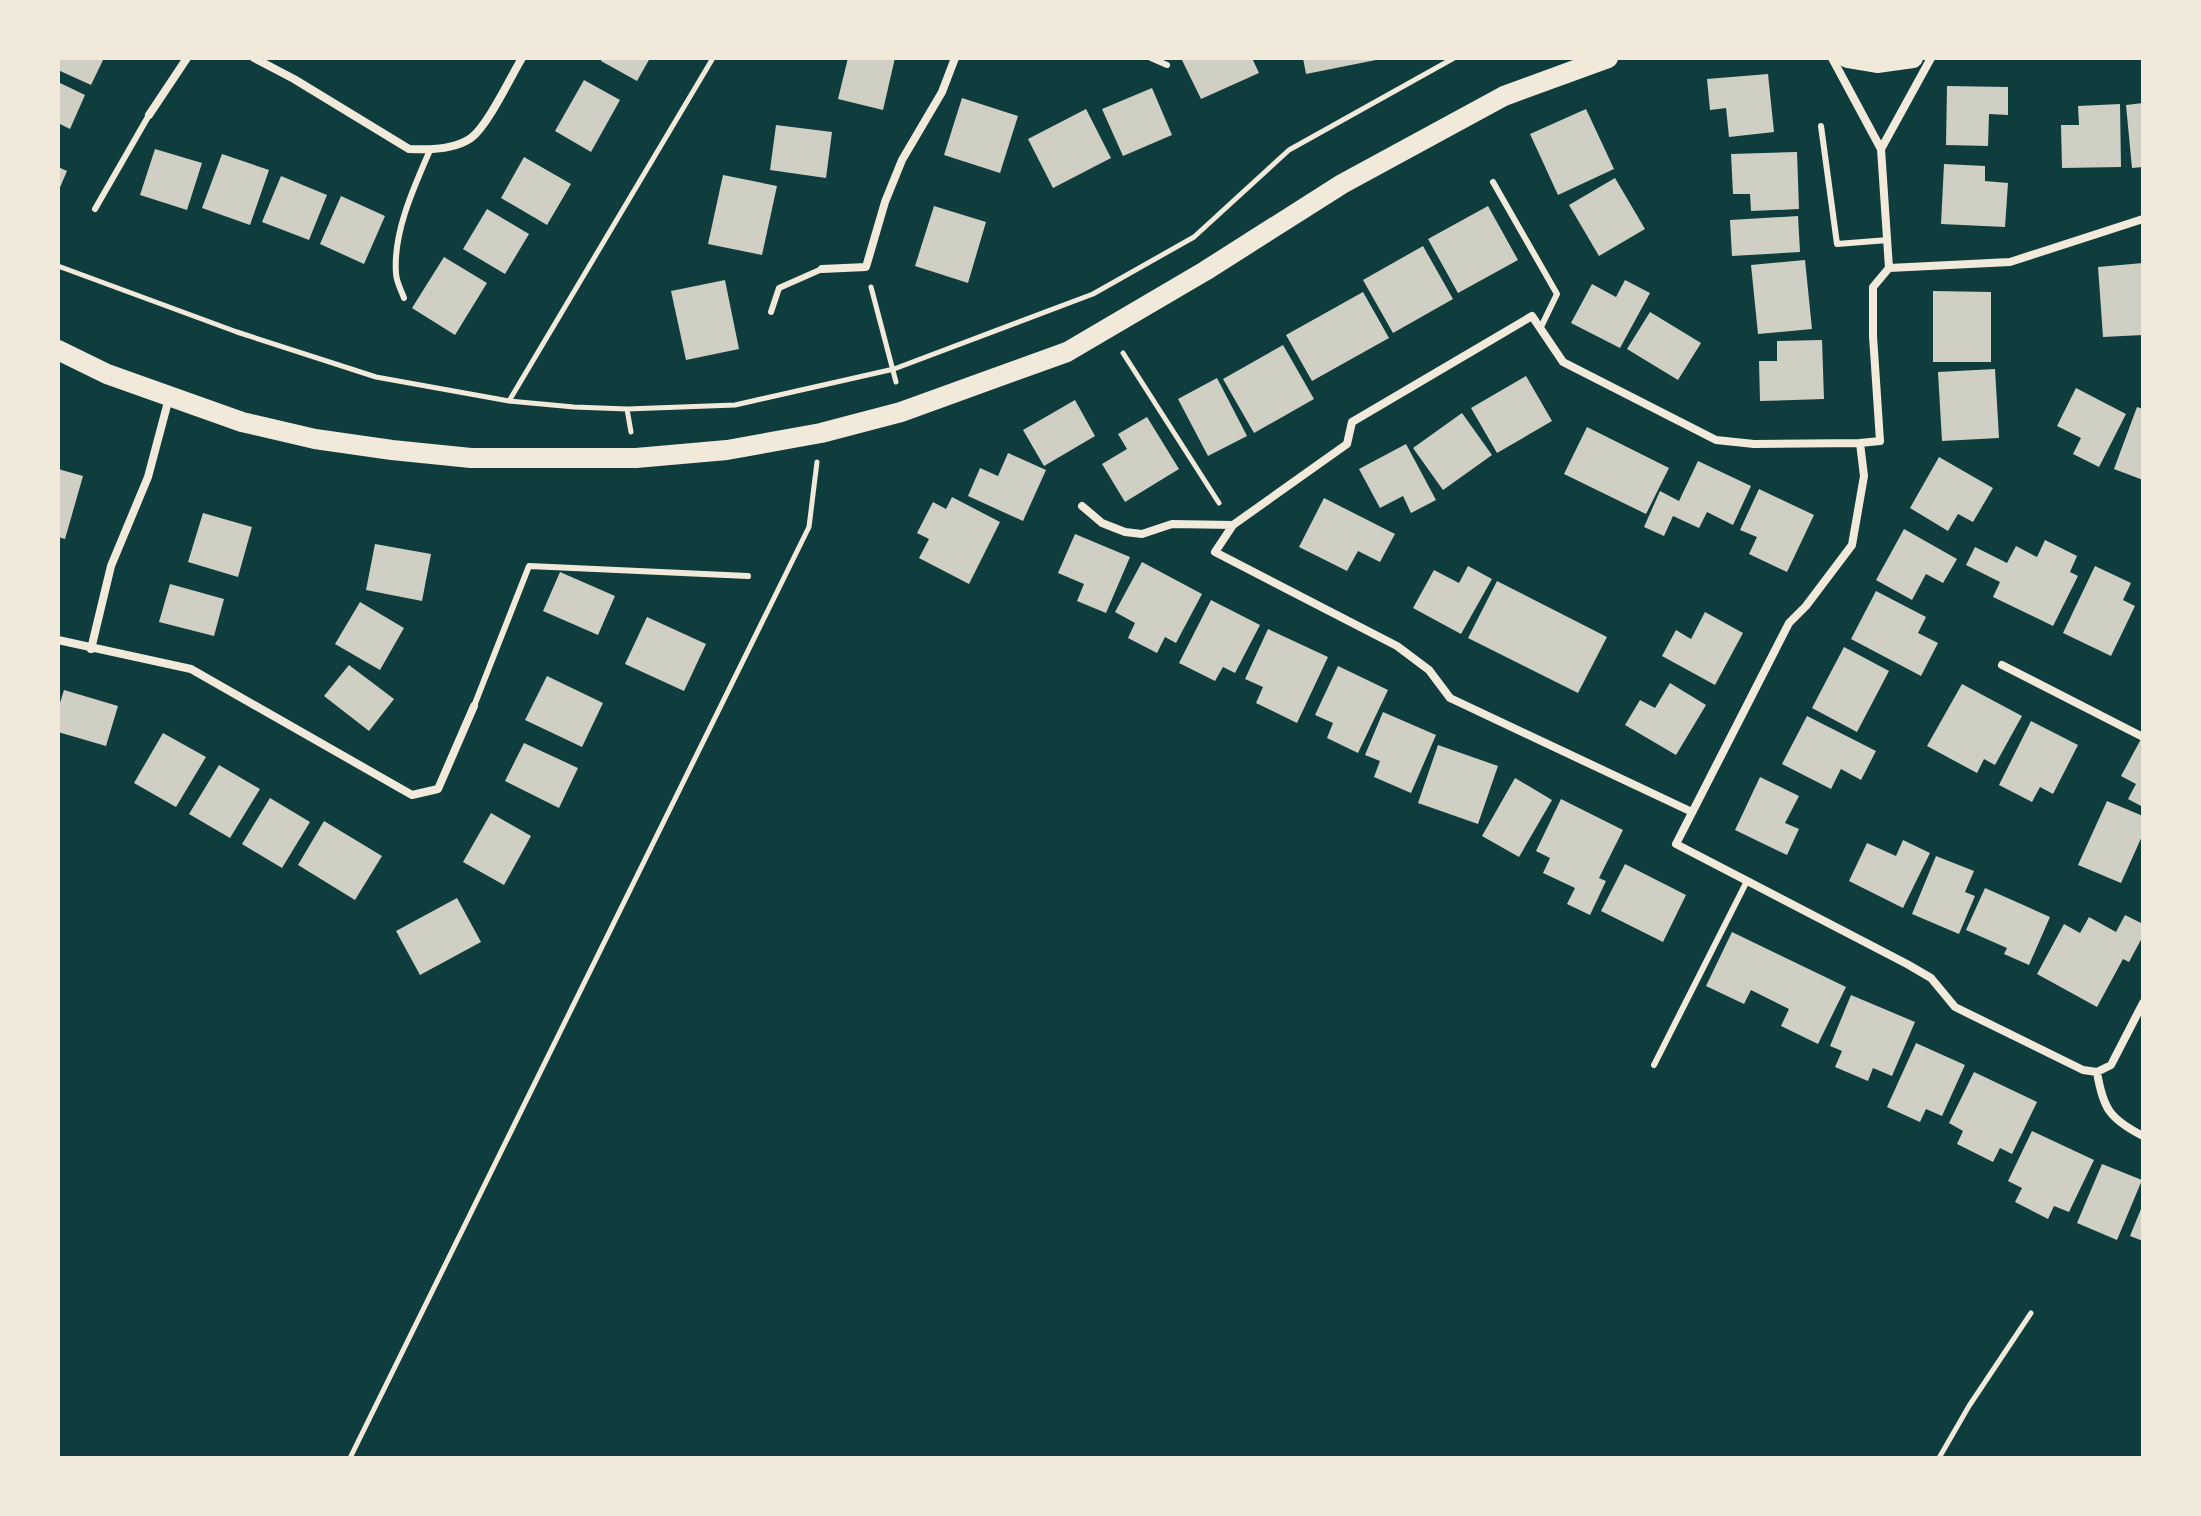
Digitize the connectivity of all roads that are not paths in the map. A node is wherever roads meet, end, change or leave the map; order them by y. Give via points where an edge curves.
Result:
1 (187, 58) edge
2 (254, 58) edge
3 (522, 58) edge
4 (955, 58) edge
5 (1151, 58) edge
6 (1608, 58) edge
7 (1832, 58) edge
8 (1847, 58) edge
9 (1913, 58) edge
10 (1931, 58) edge
11 (1167, 65) dead end
12 (149, 115) joint
13 (1821, 126) dead end
14 (1881, 149) junction
15 (430, 150) junction
16 (1493, 182) dead end
17 (95, 209) dead end
18 (2143, 219) edge
19 (1888, 240) junction
20 (1889, 268) junction
21 (822, 269) joint
22 (404, 298) dead end
23 (771, 312) dead end
24 (1540, 329) junction
25 (58, 350) edge
26 (170, 397) junction
27 (1860, 443) junction
28 (1082, 506) dead end
29 (1233, 525) junction
30 (748, 576) dead end
31 (58, 640) edge
32 (91, 649) junction
33 (2002, 665) dead end
34 (474, 706) joint
35 (2143, 737) edge
36 (1692, 812) junction
37 (1747, 881) junction
38 (2143, 1003) edge
39 (1654, 1065) dead end
40 (2097, 1072) junction
41 (2143, 1136) edge

1 - 12 street
2 - 15 street via 409,149
3 - 15 street via 471,138
4 - 21 street via 942,92 902,160 866,267
5 - 11 lane
6 - 26 main road via 1504,96 1342,184 1067,352 901,412 821,433 727,450 636,458 471,458 315,439
7 - 14 street
8 - 9 main road via 1877,63
10 - 14 street
12 - 17 lane
13 - 19 lane via 1837,244
14 - 19 street
15 - 22 lane via 399,242 396,275
16 - 24 lane via 1557,294
18 - 20 street via 2010,262
19 - 20 street
20 - 27 street via 1873,287 1880,441
21 - 23 lane via 779,288
24 - 27 street via 1563,362 1716,440
24 - 29 street via 1532,316 1352,422 1347,444
25 - 26 main road
26 - 32 street via 148,477 111,566
27 - 36 street via 1864,476 1852,545 1789,623
28 - 29 street via 1102,523 1125,532 1142,534 1172,524
29 - 36 street via 1215,552 1397,646 1429,670 1450,698
30 - 34 lane via 529,566
31 - 32 street
32 - 34 street via 191,669 412,795 438,789
33 - 35 street
36 - 37 street via 1676,844
37 - 39 lane
37 - 40 street via 1931,978 1955,1007 2083,1070
38 - 40 street via 2111,1065
40 - 41 street via 2107,1111

